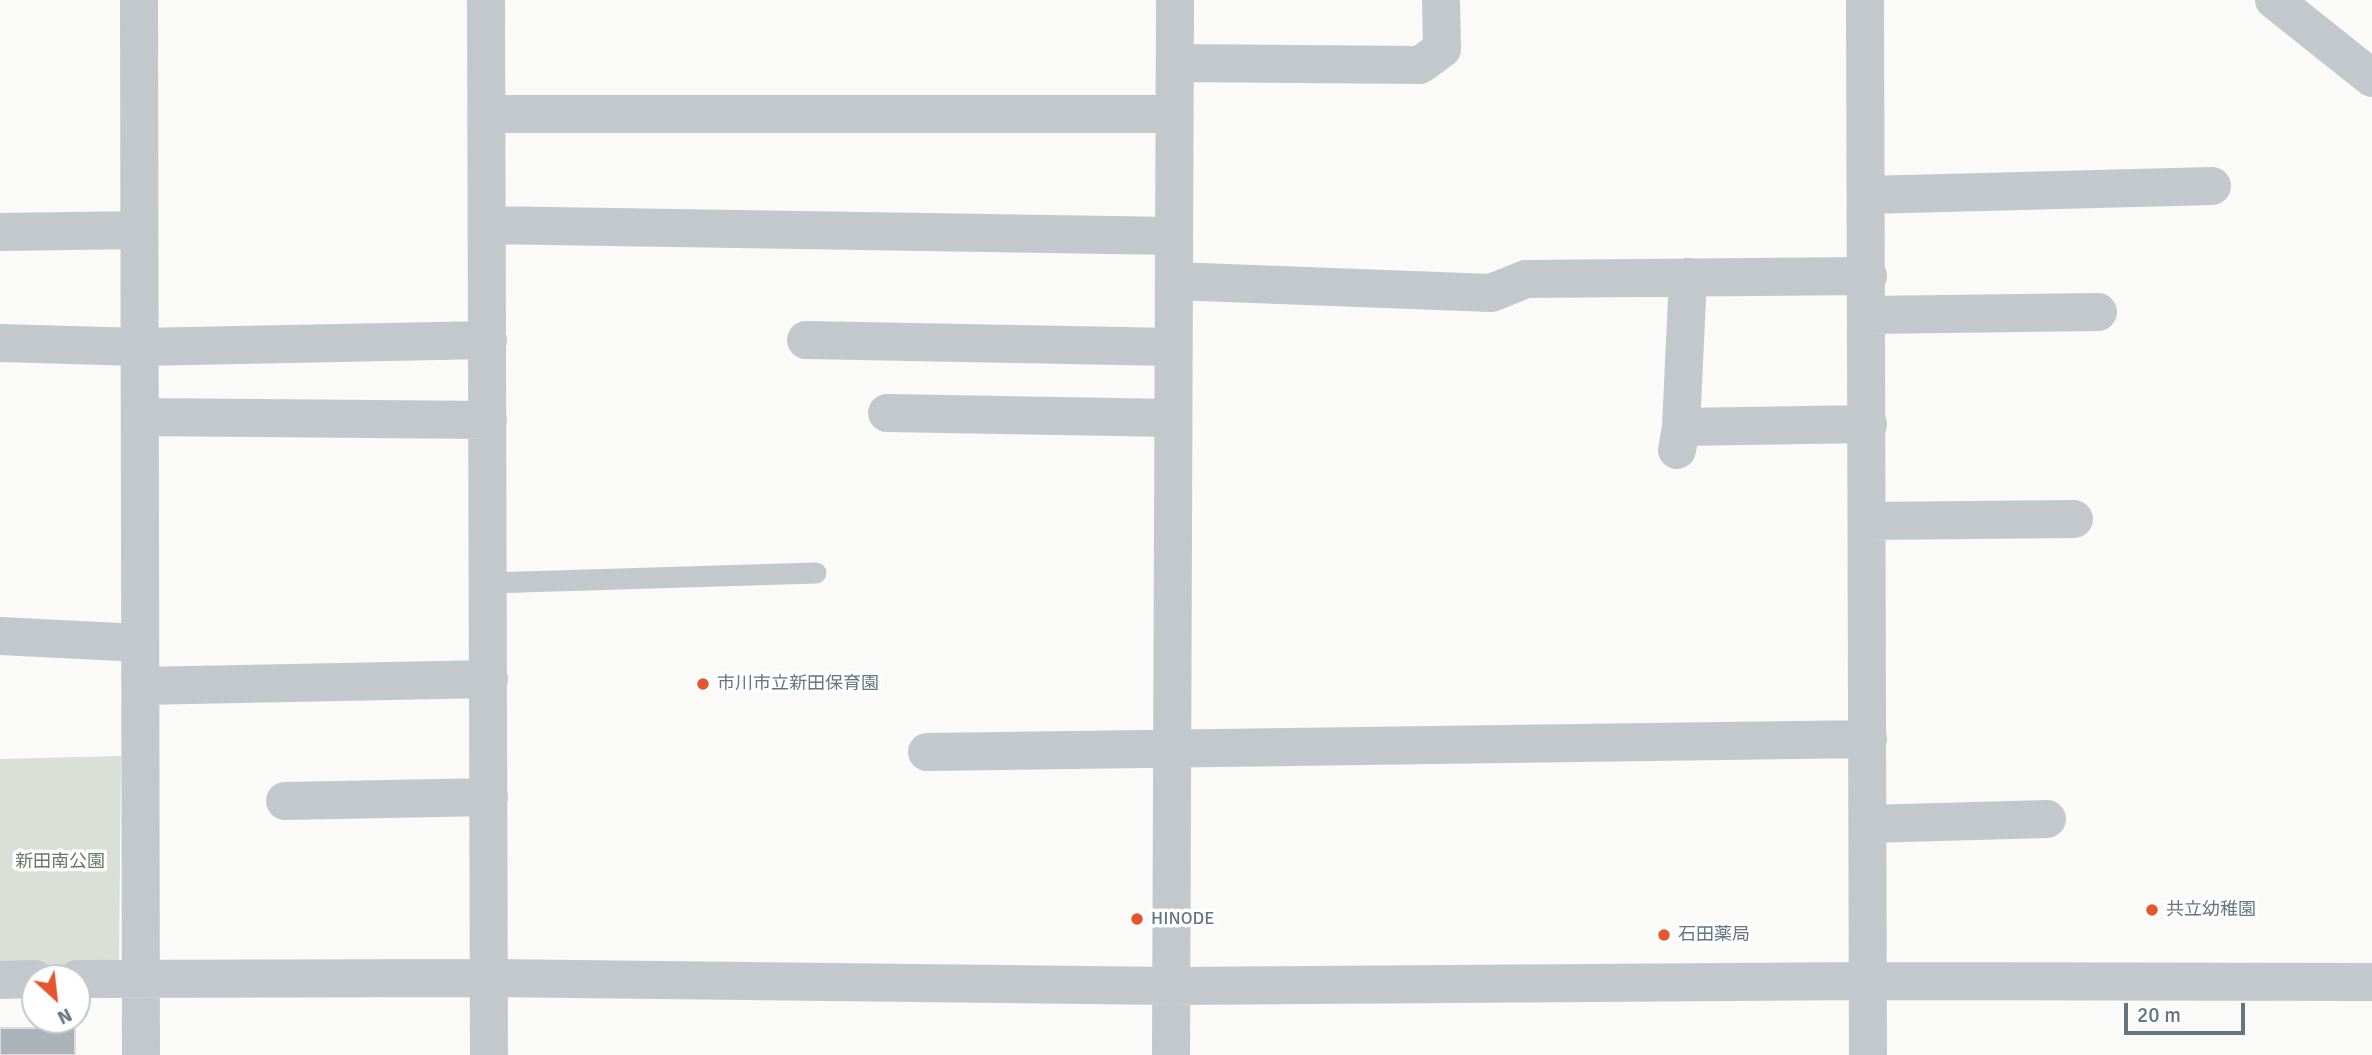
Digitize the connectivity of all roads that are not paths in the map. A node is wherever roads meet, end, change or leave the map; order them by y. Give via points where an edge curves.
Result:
1 (139, 0) edge
2 (486, 0) edge
3 (1175, 0) edge
4 (1441, 0) edge
5 (1866, 0) edge
6 (2274, 0) edge
7 (1175, 63) junction
8 (2372, 78) edge
9 (487, 114) junction
10 (1174, 114) junction
11 (2211, 186) dead end
12 (1867, 195) junction
13 (487, 225) junction
14 (139, 230) junction
15 (0, 232) edge
16 (1174, 236) junction
17 (1868, 276) junction
18 (1688, 277) junction
19 (1174, 281) junction
20 (2098, 312) dead end
21 (1868, 315) junction
22 (488, 340) junction
23 (806, 340) dead end
24 (0, 344) edge
25 (139, 346) junction
26 (1173, 347) junction
27 (887, 413) dead end
28 (140, 417) junction
29 (1173, 418) junction
30 (488, 420) junction
31 (1868, 424) junction
32 (2074, 520) dead end
33 (1868, 521) junction
34 (816, 573) dead end
35 (489, 583) junction
36 (0, 636) edge
37 (140, 643) junction
38 (489, 679) junction
39 (141, 686) junction
40 (1868, 739) junction
41 (1172, 749) junction
42 (927, 752) dead end
43 (489, 797) junction
44 (285, 801) dead end
45 (2048, 818) dead end
46 (1868, 824) junction
47 (489, 978) junction
48 (21, 979) edge
49 (91, 979) edge
50 (141, 979) junction
51 (0, 980) edge
52 (1867, 981) junction
53 (2372, 982) edge
54 (1171, 986) junction
55 (141, 1055) edge
56 (489, 1055) edge
57 (1171, 1055) edge
58 (1868, 1055) edge

1 - 14 street
2 - 9 street
3 - 7 street
4 - 7 street via 1442,49 1420,65
5 - 12 street
6 - 8 street
7 - 10 street
9 - 10 street
9 - 13 street
10 - 16 street
11 - 12 street
12 - 17 street
13 - 16 street
13 - 22 street
14 - 15 street
14 - 25 street
16 - 19 street
17 - 18 street
17 - 21 street
18 - 19 street via 1526,279 1491,293
18 - 31 street via 1679,438
19 - 26 street
20 - 21 street
21 - 31 street
22 - 25 street
22 - 30 street
23 - 26 street
24 - 25 street
25 - 28 street
26 - 29 street
27 - 29 street
28 - 30 street
28 - 37 street
29 - 41 street
30 - 35 street
31 - 33 street
32 - 33 street
33 - 40 street
34 - 35 lane
35 - 38 street
36 - 37 street
37 - 39 street
38 - 39 street
38 - 43 street
39 - 50 street
40 - 41 street
40 - 46 street
41 - 42 street
41 - 54 street
43 - 44 street
43 - 47 street
45 - 46 street
46 - 52 street
47 - 50 street
47 - 54 street
47 - 56 street
48 - 51 street
49 - 50 street
50 - 55 street
52 - 53 street
52 - 54 street
52 - 58 street
54 - 57 street

